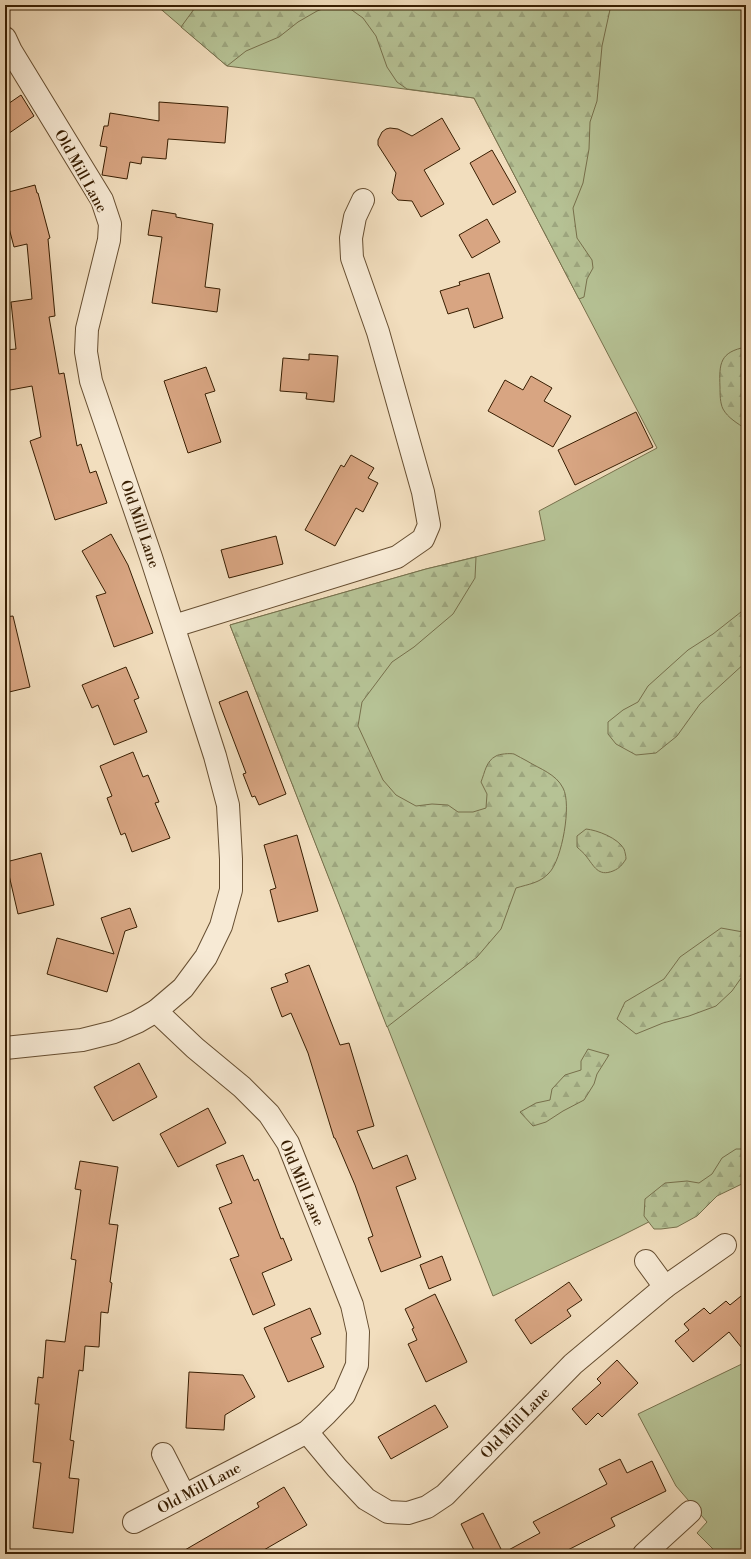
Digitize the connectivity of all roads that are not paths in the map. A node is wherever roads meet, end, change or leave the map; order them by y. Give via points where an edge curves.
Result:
1 (5, 38) edge
2 (363, 200) dead end
3 (174, 626) junction
4 (156, 1011) junction
5 (5, 1048) edge
6 (725, 1245) dead end
7 (646, 1261) dead end
8 (665, 1286) junction
9 (307, 1432) junction
10 (163, 1454) dead end
11 (184, 1495) junction
12 (690, 1512) dead end
13 (134, 1522) dead end
14 (651, 1552) edge

1 - 3 street, Old Mill Lane via 102,200 110,224 109,240 87,329 86,352 91,381
2 - 3 street via 355,217 351,238 352,258 378,332 423,492 429,525 423,539 397,557
3 - 4 street, Old Mill Lane via 228,805 231,890 221,926 206,957 183,988
4 - 5 street, Old Mill Lane via 114,1032 82,1040
4 - 9 street, Old Mill Lane via 269,1114 288,1143 352,1305 358,1332 357,1365 344,1396
6 - 8 street, Old Mill Lane
7 - 8 street
8 - 9 street, Old Mill Lane via 572,1364 445,1495 427,1507 408,1513 388,1512 366,1499
9 - 11 street, Old Mill Lane
10 - 11 street
11 - 13 street, Old Mill Lane
12 - 14 street

